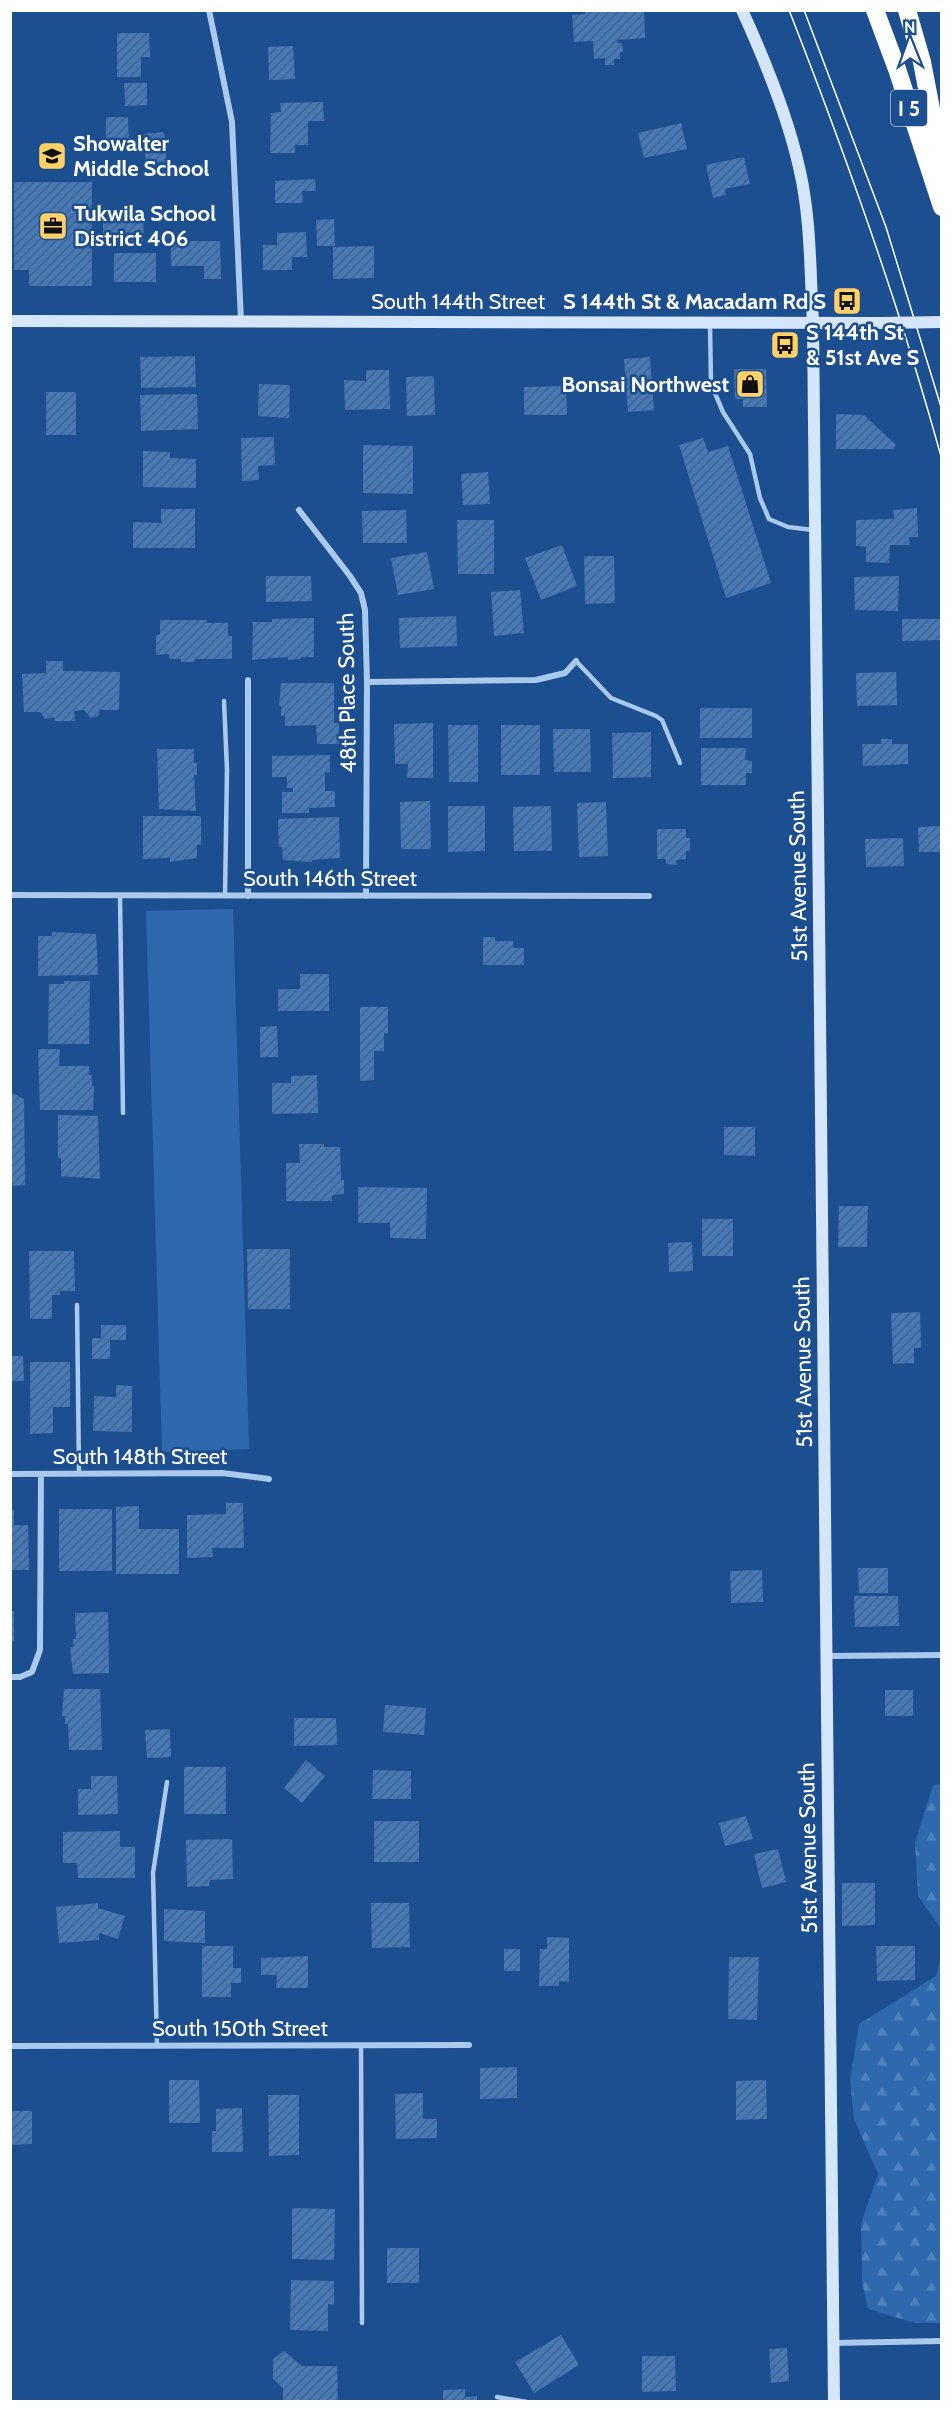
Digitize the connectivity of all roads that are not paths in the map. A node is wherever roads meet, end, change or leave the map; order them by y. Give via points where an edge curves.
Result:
1 (209, 10) edge
2 (742, 10) edge
3 (875, 10) edge
4 (907, 10) edge
5 (942, 166) edge
6 (942, 207) edge
7 (10, 321) edge
8 (241, 321) junction
9 (710, 322) junction
10 (942, 322) edge
11 (813, 323) junction
12 (299, 510) dead end
13 (815, 530) junction
14 (576, 661) joint
15 (248, 680) dead end
16 (367, 682) junction
17 (224, 701) dead end
18 (680, 763) dead end
19 (10, 895) edge
20 (120, 896) junction
21 (225, 896) junction
22 (248, 896) junction
23 (366, 896) junction
24 (649, 896) dead end
25 (123, 1113) dead end
26 (77, 1305) dead end
27 (79, 1473) junction
28 (10, 1474) edge
29 (41, 1474) junction
30 (269, 1479) dead end
31 (942, 1655) edge
32 (827, 1656) junction
33 (10, 1677) edge
34 (167, 1782) dead end
35 (469, 2045) dead end
36 (10, 2046) edge
37 (157, 2046) junction
38 (361, 2046) junction
39 (362, 2323) dead end
40 (942, 2341) edge
41 (834, 2343) junction
42 (497, 2397) dead end
43 (526, 2402) edge
44 (834, 2402) edge

1 - 8 street via 232,122
2 - 11 street, 51st Avenue South via 782,110 799,167 808,230
3 - 6 highway, I 5
4 - 5 highway, I 5 via 922,62
7 - 8 street, South 144th Street
8 - 9 street, South 144th Street
9 - 11 street, South 144th Street
9 - 13 lane via 711,384 723,412 750,454 769,519 789,527
10 - 11 street, South 144th Street, bridge
11 - 13 street, 51st Avenue South
12 - 16 street, 48th Place South via 361,593
13 - 32 street, 51st Avenue South
14 - 16 street via 565,673 536,680
14 - 18 lane via 611,698 662,720
15 - 22 street
16 - 23 street, 48th Place South
17 - 21 lane
19 - 20 street, South 146th Street
20 - 21 street, South 146th Street
20 - 25 lane
21 - 22 street, South 146th Street
22 - 23 street, South 146th Street
23 - 24 street, South 146th Street
26 - 27 lane
27 - 29 street, South 148th Street
27 - 30 street, South 148th Street via 222,1473
28 - 29 street, South 148th Street
29 - 33 street via 40,1650 32,1672
31 - 32 street
32 - 41 street, 51st Avenue South
34 - 37 lane via 153,1873
35 - 38 street, South 150th Street
36 - 37 street, South 150th Street
37 - 38 street, South 150th Street
38 - 39 lane
40 - 41 street
41 - 44 street, 51st Avenue South
42 - 43 lane

